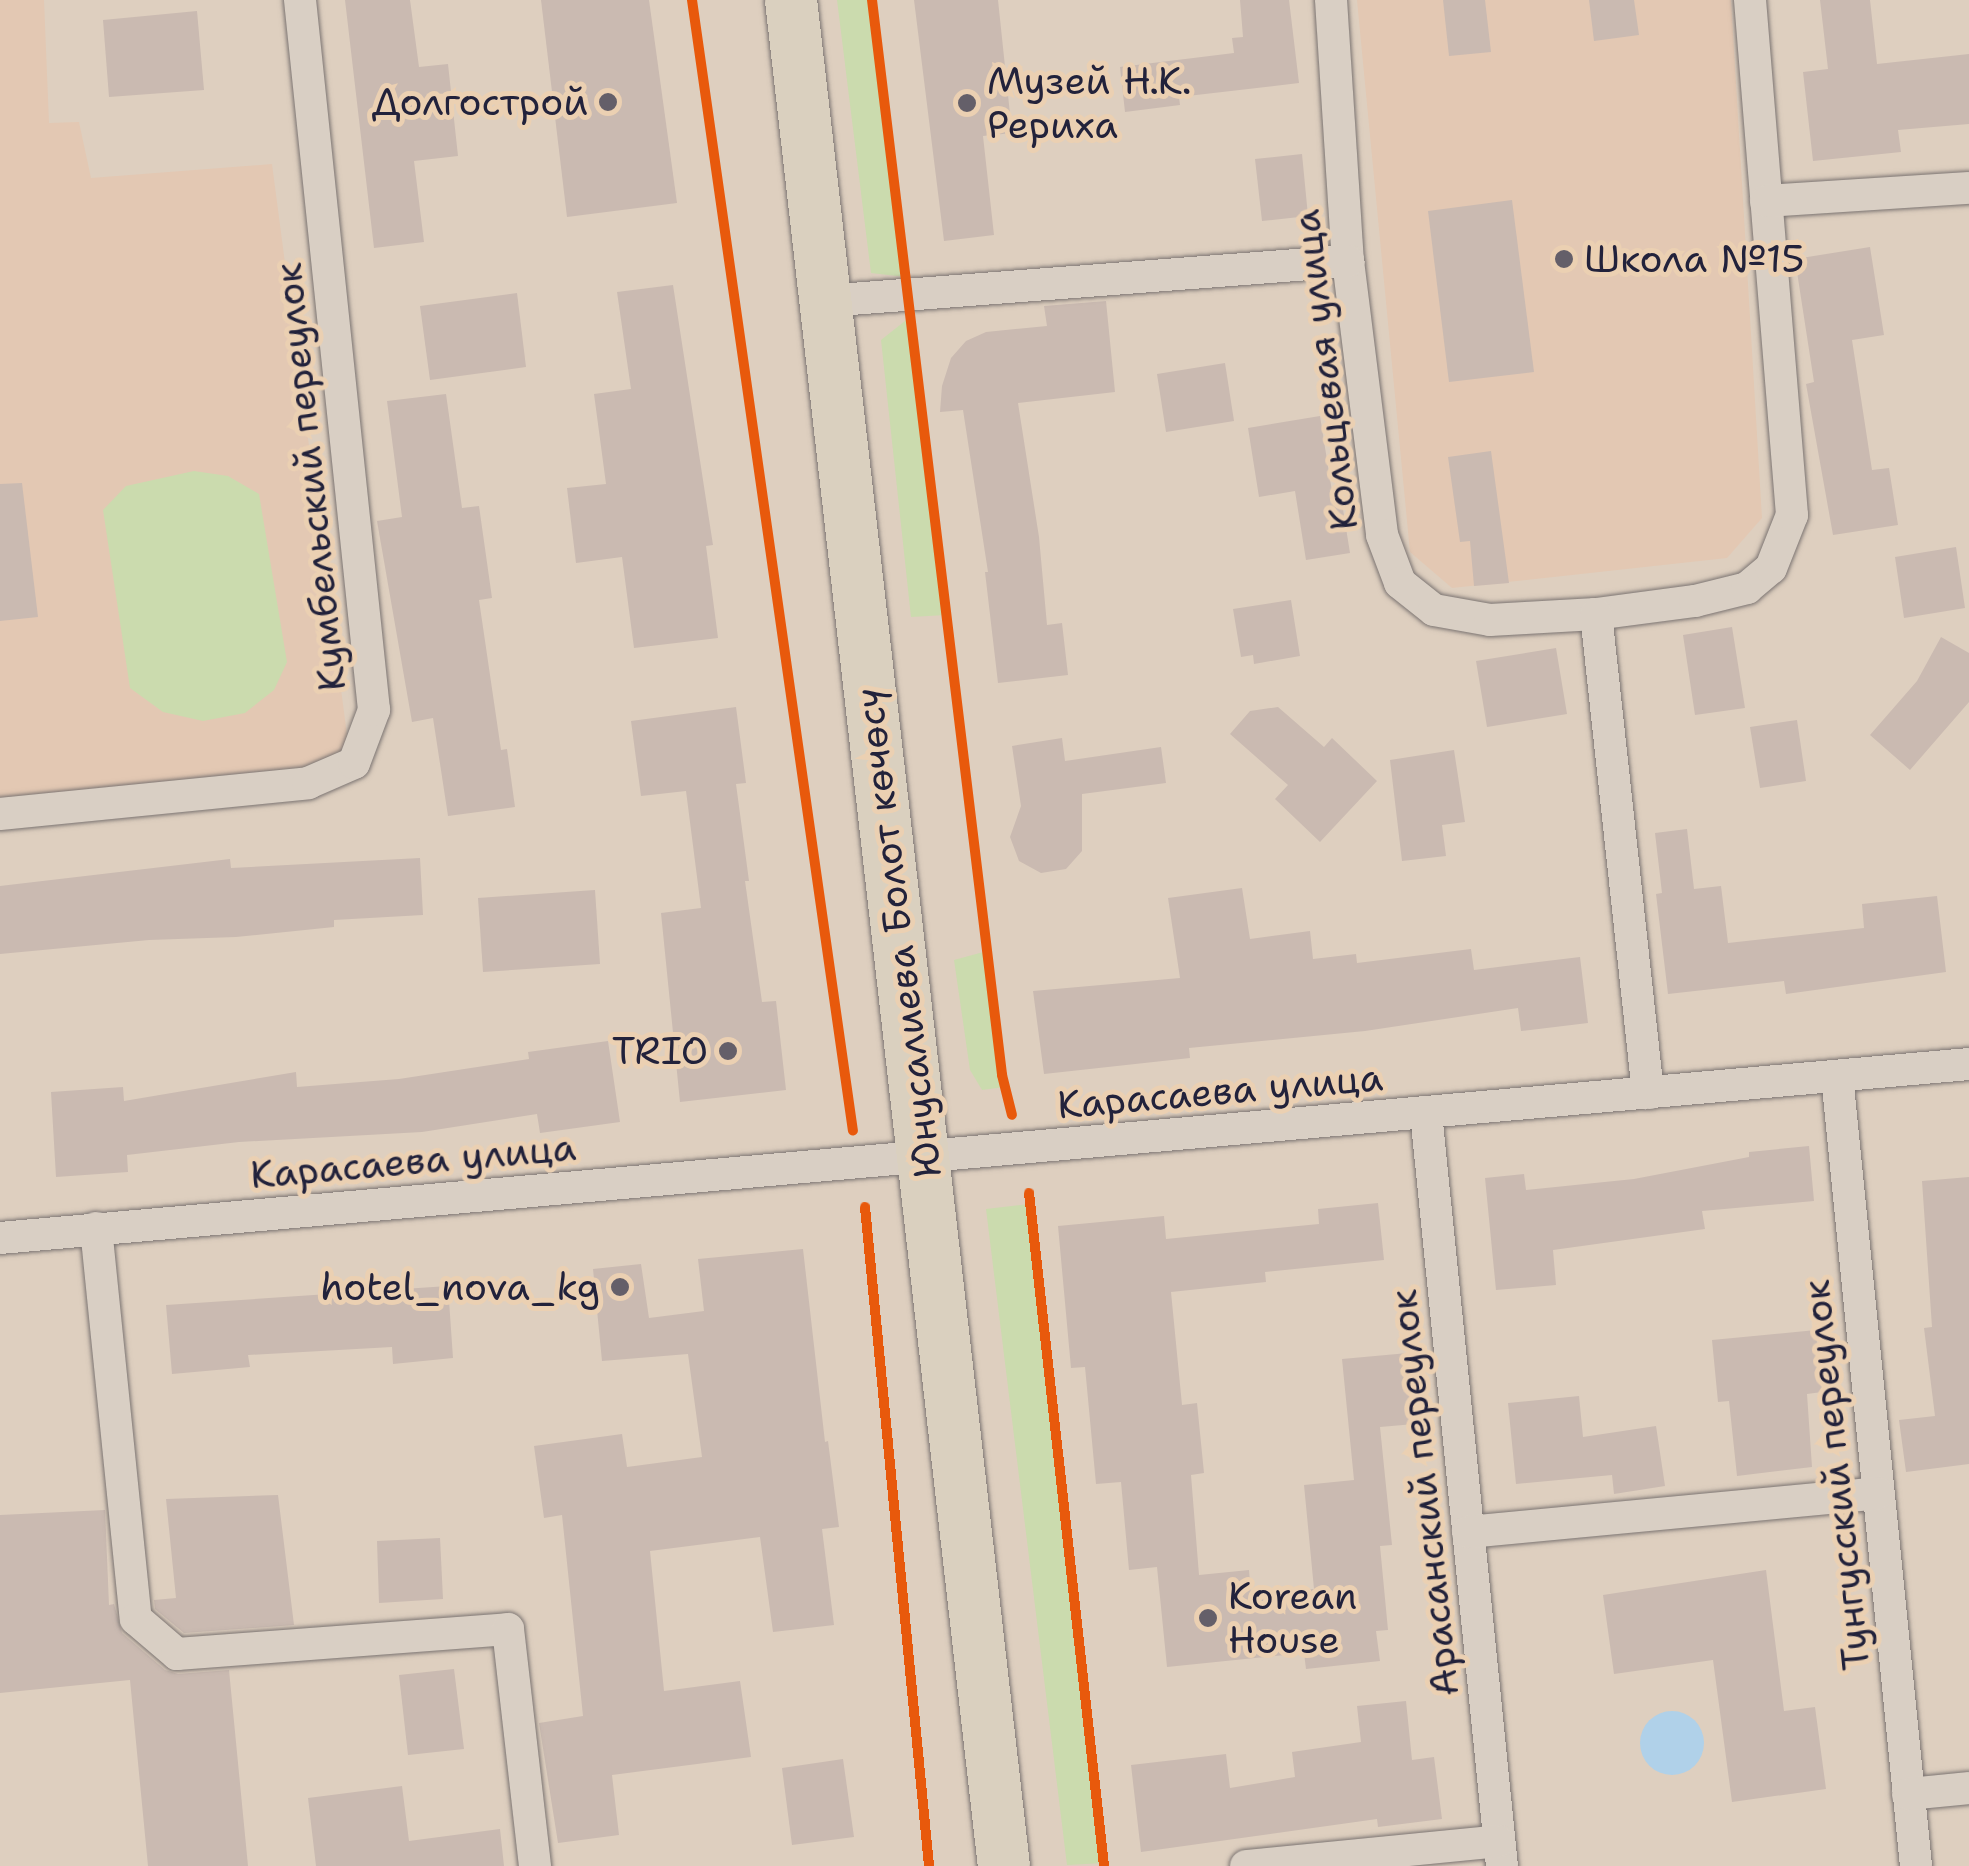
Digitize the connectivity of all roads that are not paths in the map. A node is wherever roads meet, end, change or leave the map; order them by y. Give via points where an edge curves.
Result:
1 (300, 0) edge
2 (790, 0) edge
3 (1331, 0) edge
4 (1750, 0) edge
5 (1969, 188) edge
6 (1766, 201) junction
7 (1348, 261) junction
8 (825, 301) junction
9 (1596, 614) junction
10 (0, 814) edge
11 (1969, 1064) edge
12 (1837, 1076) junction
13 (1648, 1093) junction
14 (1426, 1113) junction
15 (926, 1158) junction
16 (96, 1228) junction
17 (0, 1238) edge
18 (1878, 1493) junction
19 (1468, 1532) junction
20 (1969, 1788) edge
21 (1908, 1794) junction
22 (1501, 1853) edge
23 (535, 1866) edge
24 (1004, 1866) edge
25 (1246, 1866) edge
26 (1916, 1866) edge

1 - 10 street, Кумбельский переулок via 374,710 354,763 308,783
2 - 8 main road, Юнусалиева Болот көчөсү
3 - 7 street, Кольцевая улица
4 - 6 street, Кольцевая улица
5 - 6 street
6 - 9 street, Кольцевая улица via 1792,515 1770,568 1747,588
7 - 8 street
7 - 9 street, Кольцевая улица via 1382,535 1400,583 1434,610 1490,620
8 - 15 main road, Юнусалиева Болот көчөсү
9 - 13 street
11 - 12 street, Карасаева улица
12 - 13 street, Карасаева улица
12 - 18 street, Тунгусский переулок
13 - 14 street, Карасаева улица
14 - 15 street, Карасаева улица
14 - 19 street, Арасанский переулок
15 - 16 street, Карасаева улица
15 - 24 main road, Юнусалиева Болот көчөсү
16 - 17 street, Карасаева улица
16 - 23 street via 136,1619 177,1654 508,1628
18 - 19 street
18 - 21 street, Тунгусский переулок
19 - 22 street, Арасанский переулок
20 - 21 street
21 - 26 street, Тунгусский переулок
22 - 25 street

